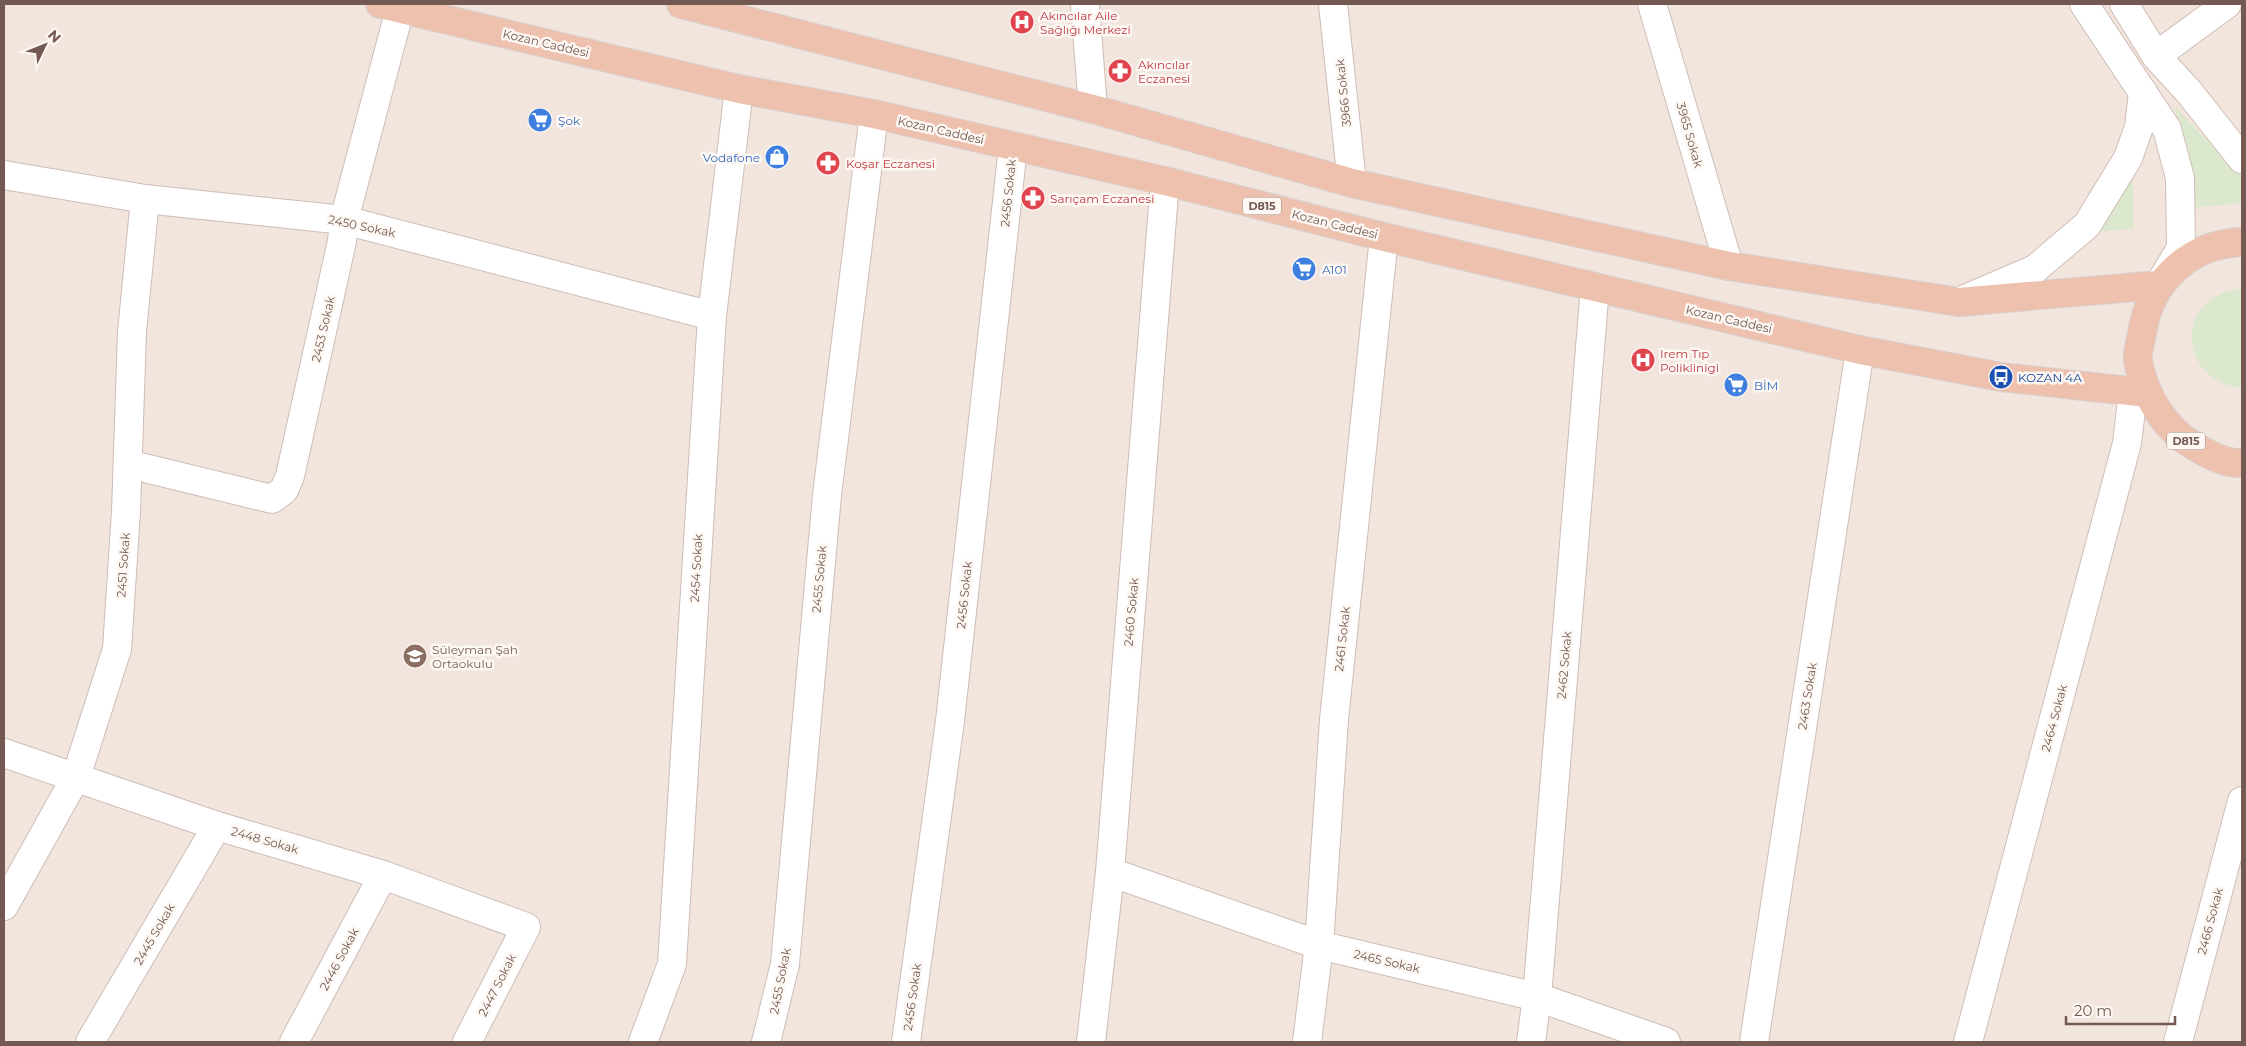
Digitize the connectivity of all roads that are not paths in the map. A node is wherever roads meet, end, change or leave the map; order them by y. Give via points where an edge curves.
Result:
1 (681, 4) edge
2 (1085, 4) edge
3 (1333, 4) edge
4 (1652, 4) edge
5 (2084, 4) edge
6 (2124, 4) edge
7 (2227, 4) edge
8 (390, 6) edge
9 (2156, 56) junction
10 (739, 89) junction
11 (2143, 92) junction
12 (2189, 92) junction
13 (1093, 109) junction
14 (874, 114) junction
15 (2242, 136) edge
16 (1013, 148) junction
17 (2242, 160) edge
18 (4, 175) edge
19 (1165, 181) junction
20 (1352, 183) junction
21 (145, 199) junction
22 (344, 220) junction
23 (1384, 237) junction
24 (2242, 242) edge
25 (1729, 266) junction
26 (2159, 285) junction
27 (1595, 287) junction
28 (1959, 302) junction
29 (712, 316) junction
30 (1860, 350) junction
31 (2140, 393) junction
32 (2242, 463) edge
33 (128, 464) junction
34 (4, 754) edge
35 (76, 777) junction
36 (2242, 800) edge
37 (217, 826) junction
38 (1110, 872) junction
39 (383, 875) junction
40 (4, 906) edge
41 (526, 927) joint
42 (1319, 945) junction
43 (1537, 997) junction
44 (90, 1042) edge
45 (294, 1042) edge
46 (467, 1042) edge
47 (643, 1042) edge
48 (766, 1042) edge
49 (906, 1042) edge
50 (1091, 1042) edge
51 (1307, 1042) edge
52 (1531, 1042) edge
53 (1666, 1042) edge
54 (1754, 1042) edge
55 (1968, 1042) edge
56 (2178, 1042) edge

1 - 13 highway
2 - 13 street
3 - 20 street, 3966 Sokak
4 - 25 street, 3965 Sokak
5 - 11 street
6 - 9 street
7 - 9 street
8 - 10 highway, Kozan Caddesi / D815
8 - 22 street, 2453 Sokak
9 - 12 street
10 - 14 highway, Kozan Caddesi / D815
10 - 29 street, 2454 Sokak
11 - 26 street via 2167,129 2180,178 2181,248
11 - 28 street via 2139,127 2128,158 2087,225 2035,269
12 - 15 street
12 - 17 street
13 - 20 highway
14 - 16 highway, Kozan Caddesi / D815
14 - 48 street, 2455 Sokak via 827,494 786,964
16 - 19 highway, Kozan Caddesi / D815
16 - 49 street, 2456 Sokak via 950,722
18 - 21 street, 2450 Sokak
19 - 23 highway, Kozan Caddesi / D815
19 - 38 street, 2460 Sokak
20 - 25 highway
21 - 22 street, 2450 Sokak
21 - 33 street, 2451 Sokak via 132,332
22 - 29 street, 2450 Sokak
22 - 33 street, 2453 Sokak via 290,476 284,490 272,499
23 - 27 highway, Kozan Caddesi / D815
23 - 42 street, 2461 Sokak via 1334,720
24 - 26 highway, D815 via 2224,243 2188,258
25 - 28 highway
26 - 28 highway
26 - 31 highway, D815 via 2144,321 2138,359
27 - 30 highway, Kozan Caddesi / D815
27 - 43 street, 2462 Sokak
29 - 47 street, 2454 Sokak via 672,964
30 - 31 highway, Kozan Caddesi / D815 via 2001,378
30 - 54 street, 2463 Sokak
31 - 32 highway, D815 via 2186,442 2209,455
31 - 55 street, 2464 Sokak
33 - 35 street, 2451 Sokak via 118,649
34 - 35 street, 2448 Sokak
35 - 37 street, 2448 Sokak
35 - 40 street, 2451 Sokak
36 - 56 street, 2466 Sokak
37 - 39 street, 2448 Sokak
37 - 44 street, 2445 Sokak
38 - 42 street, 2465 Sokak
38 - 50 street, 2460 Sokak
39 - 41 street, 2448 Sokak
39 - 45 street, 2446 Sokak
41 - 46 street, 2447 Sokak
42 - 43 street, 2465 Sokak
42 - 51 street, 2461 Sokak
43 - 52 street, 2462 Sokak
43 - 53 street, 2465 Sokak

